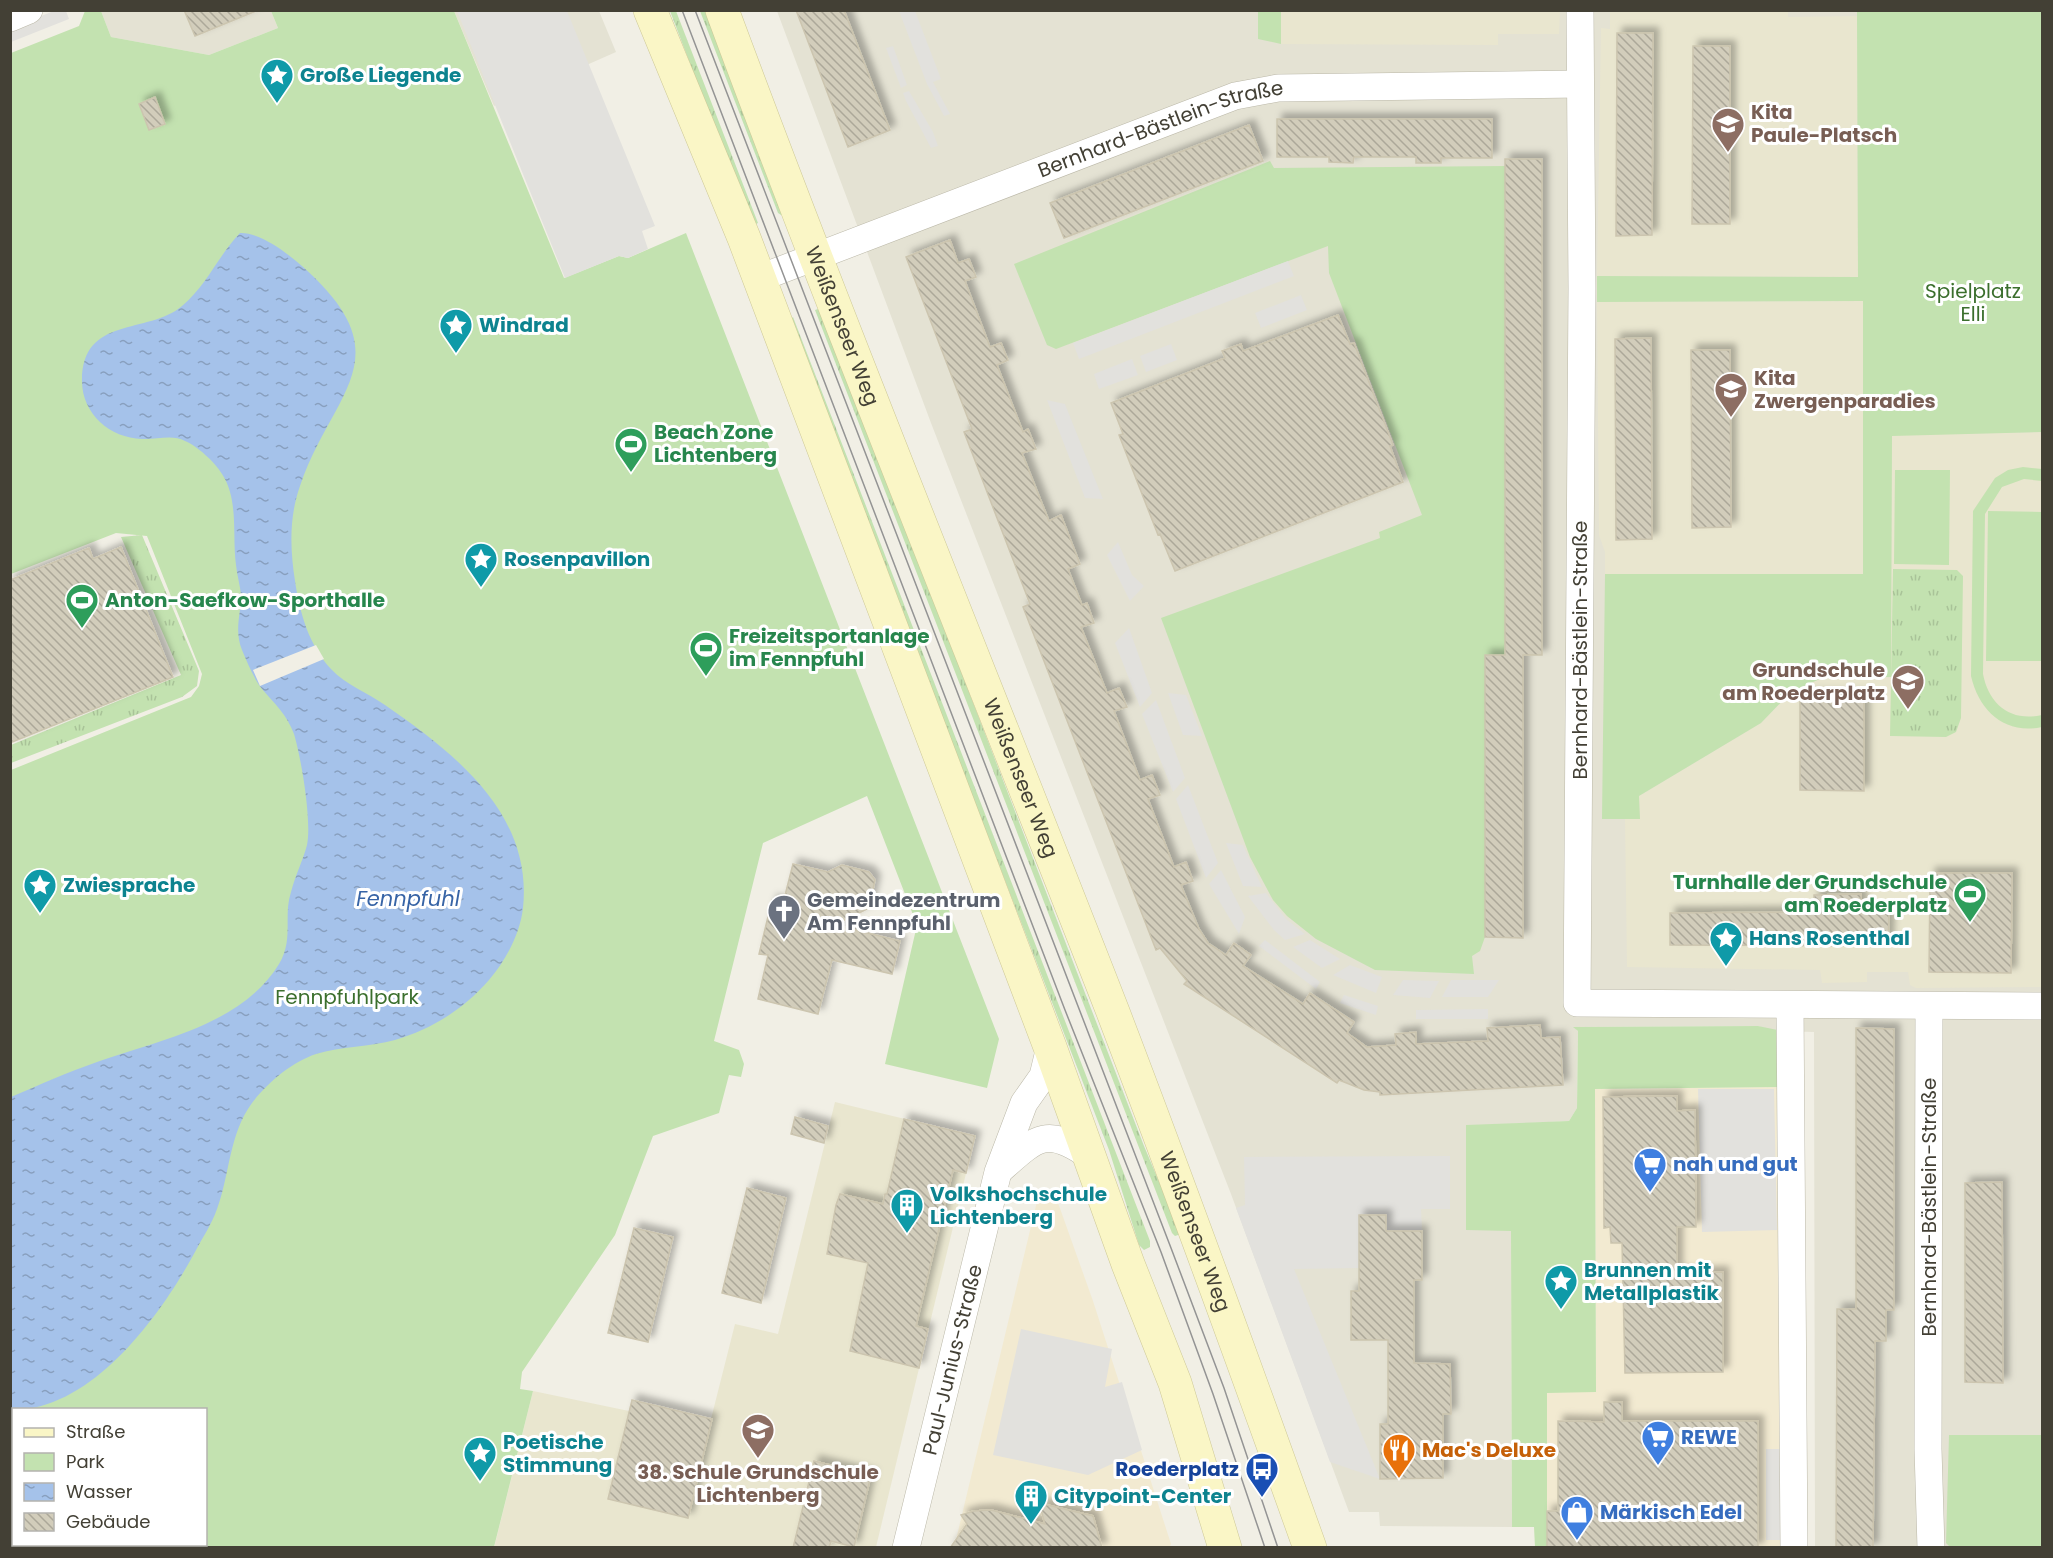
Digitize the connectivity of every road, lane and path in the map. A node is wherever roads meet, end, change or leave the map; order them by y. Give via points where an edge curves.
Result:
1 (29, 10) edge
2 (650, 10) edge
3 (722, 10) edge
4 (1580, 10) edge
5 (10, 18) edge
6 (1580, 84) junction
7 (814, 257) junction
8 (759, 278) junction
9 (1790, 1005) junction
10 (1929, 1006) junction
11 (2043, 1006) edge
12 (1050, 1047) junction
13 (1088, 1155) junction
14 (998, 1172) junction
15 (906, 1548) edge
16 (1225, 1548) edge
17 (1310, 1548) edge
18 (1794, 1548) edge
19 (1931, 1548) edge

1 - 5 street
2 - 8 main road
3 - 7 main road, Weißenseer Weg
4 - 6 street, Bernhard-Bästlein-Straße
6 - 7 street, Bernhard-Bästlein-Straße via 1257,91 1235,96
6 - 9 street, Bernhard-Bästlein-Straße via 1577,1003
7 - 8 street, Bernhard-Bästlein-Straße
7 - 17 main road, Weißenseer Weg via 1113,1014
8 - 12 main road
9 - 10 street, Bernhard-Bästlein-Straße
9 - 18 street
10 - 11 street
10 - 19 street, Bernhard-Bästlein-Straße
12 - 13 main road
12 - 14 street, Paul-Junius-Straße via 1043,1076 1023,1107
13 - 14 street via 1054,1137 1029,1144
13 - 16 main road via 1175,1383
14 - 15 street, Paul-Junius-Straße

